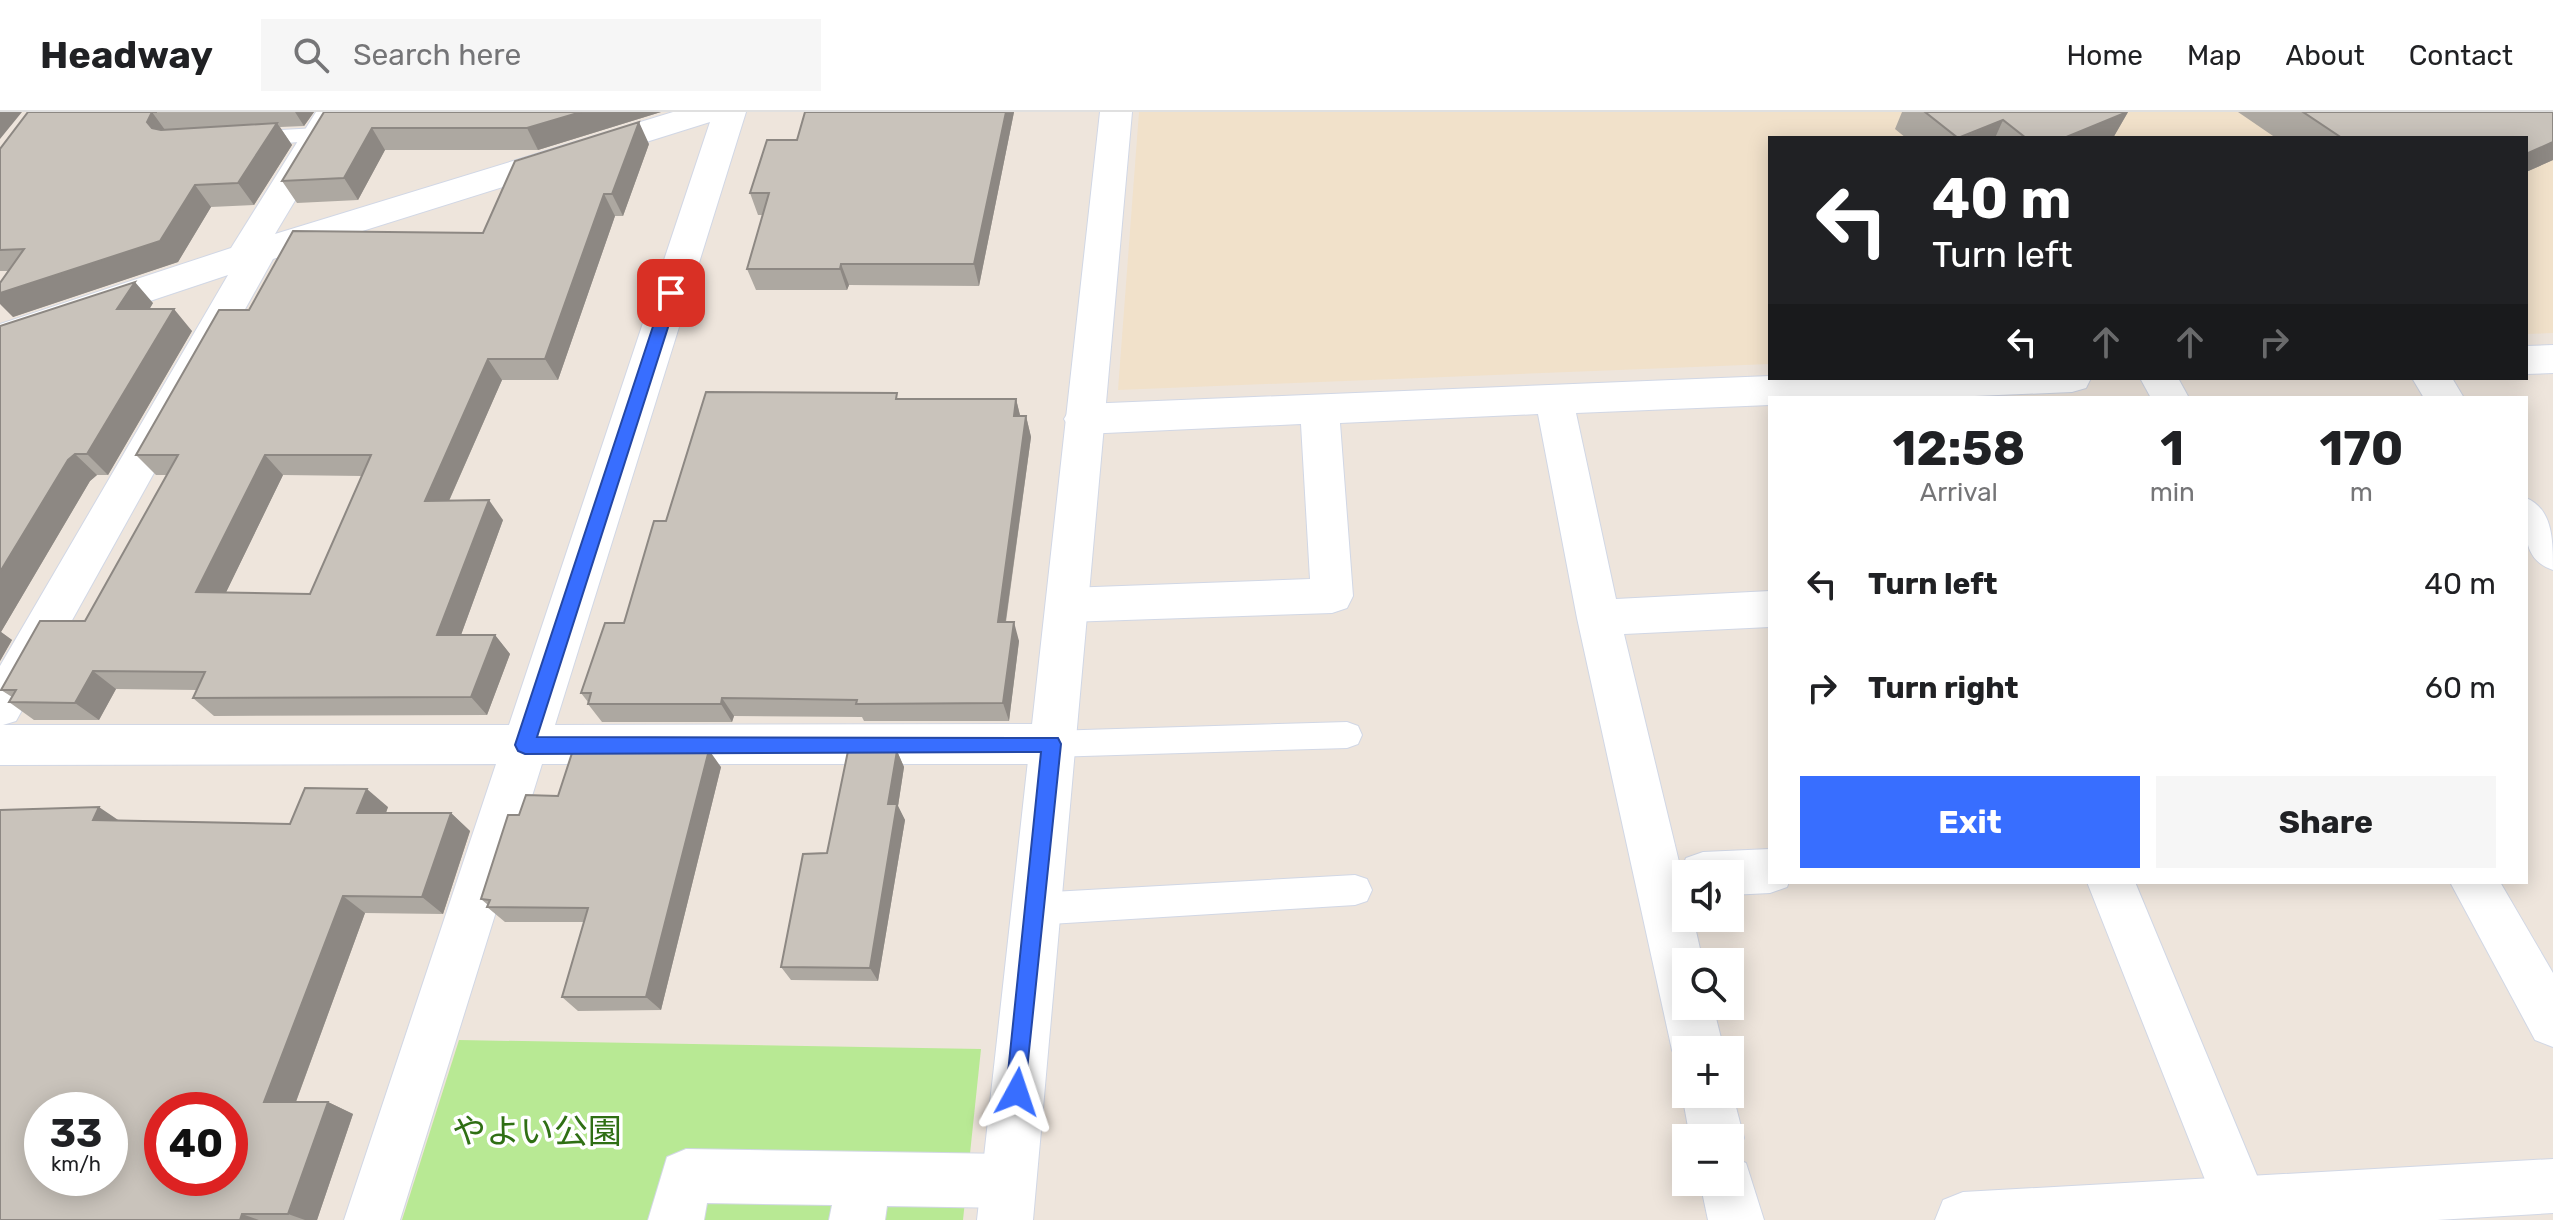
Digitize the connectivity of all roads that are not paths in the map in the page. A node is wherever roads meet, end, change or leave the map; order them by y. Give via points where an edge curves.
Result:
1 (708, 112) edge
2 (730, 112) edge
3 (1116, 112) edge
4 (324, 124) edge
5 (223, 140) edge
6 (252, 253) junction
7 (0, 338) edge
8 (2553, 359) edge
9 (2528, 360) edge
10 (2048, 380) edge
11 (1915, 391) edge
12 (1554, 400) junction
13 (1319, 409) junction
14 (1084, 419) junction
15 (2528, 517) edge
16 (2553, 553) edge
17 (1067, 605) junction
18 (1768, 609) edge
19 (1599, 618) junction
20 (0, 707) edge
21 (1347, 735) dead end
22 (1051, 744) junction
23 (0, 745) edge
24 (525, 745) junction
25 (1678, 860) edge
26 (1768, 871) edge
27 (1744, 872) edge
28 (2112, 884) edge
29 (2475, 884) edge
30 (1355, 890) dead end
31 (1034, 909) junction
32 (2553, 1022) edge
33 (2553, 1186) edge
34 (1730, 1196) edge
35 (861, 1199) edge
36 (1007, 1200) edge
37 (2241, 1202) junction
38 (372, 1220) edge
39 (676, 1220) edge
40 (1736, 1220) edge
41 (1963, 1220) edge

1 - 6 street
2 - 24 street
3 - 14 street
4 - 5 lane
4 - 6 street
6 - 7 street
6 - 20 street
8 - 9 street
10 - 11 street
11 - 12 street
12 - 13 street
12 - 19 street
13 - 14 street
13 - 17 street via 1332,596
14 - 17 street
15 - 16 street
17 - 22 street
18 - 19 street
19 - 25 street
21 - 22 lane
22 - 24 street
22 - 31 street
23 - 24 street
24 - 38 street
26 - 27 street
28 - 37 street
29 - 32 street
30 - 31 lane
31 - 36 street
33 - 37 street
34 - 40 street
35 - 36 street
35 - 39 street via 686,1176
37 - 41 street

